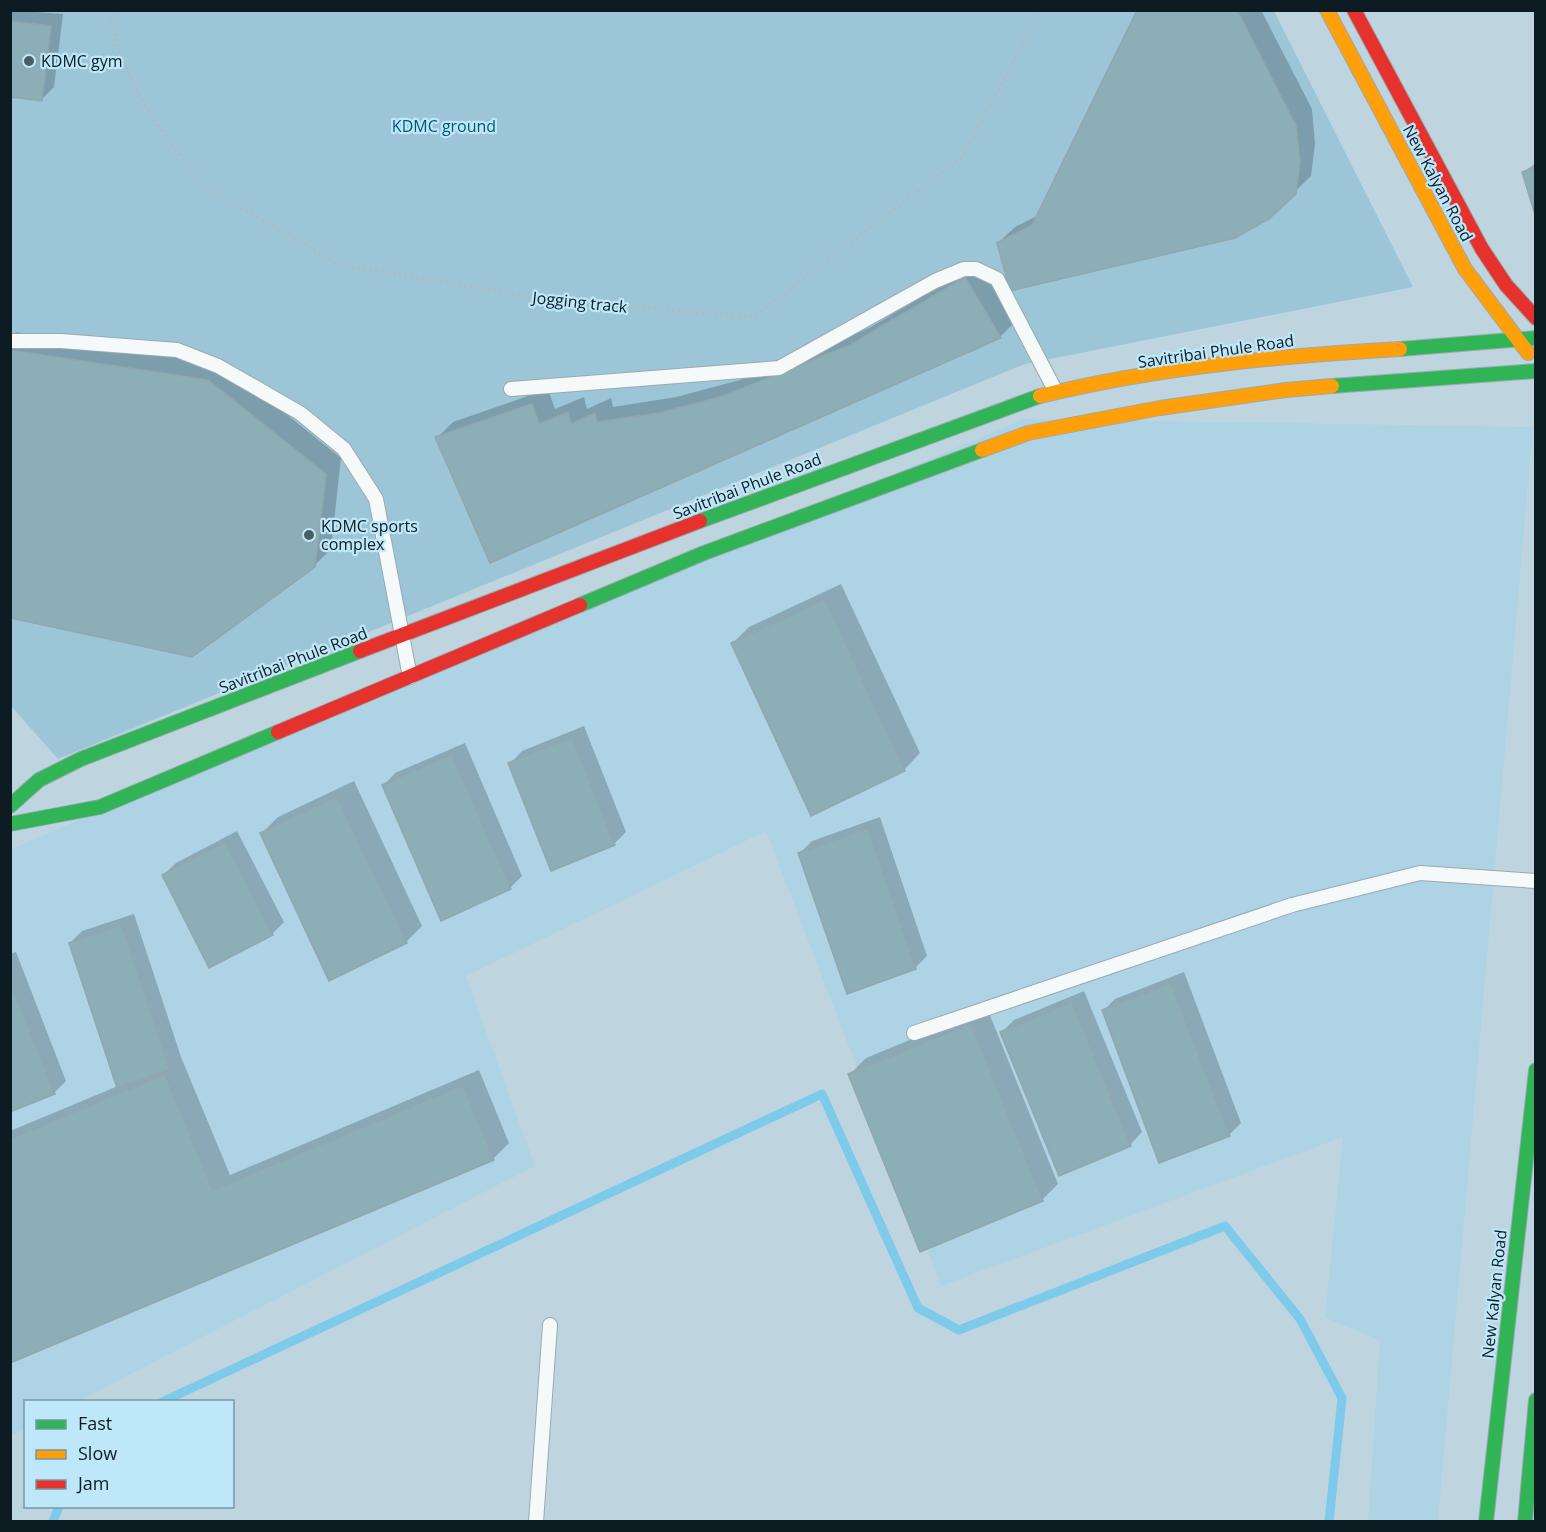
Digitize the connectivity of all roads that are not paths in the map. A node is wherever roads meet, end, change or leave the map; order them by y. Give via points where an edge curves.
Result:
1 (1327, 10) edge
2 (1354, 10) edge
3 (1536, 318) edge
4 (1536, 338) edge
5 (1517, 340) junction
6 (10, 341) edge
7 (1536, 361) edge
8 (1536, 371) edge
9 (511, 389) dead end
10 (1056, 392) junction
11 (969, 438) junction
12 (402, 636) junction
13 (410, 676) junction
14 (10, 806) edge
15 (10, 824) edge
16 (1536, 881) edge
17 (914, 1033) dead end
18 (1536, 1070) edge
19 (1516, 1242) junction
20 (1536, 1243) edge
21 (550, 1325) dead end
22 (1536, 1400) edge
23 (536, 1521) edge
24 (1486, 1521) edge
25 (1525, 1521) edge

1 - 5 street, New Kalyan Road via 1465,269
2 - 3 street, New Kalyan Road via 1482,249 1506,285
4 - 5 street, Savitribai Phule Road
5 - 7 street, New Kalyan Road
5 - 10 street, Savitribai Phule Road via 1284,357
6 - 12 lane via 177,350 218,366 300,413 344,449 376,499
8 - 11 street, Savitribai Phule Road via 1286,390 1028,433
9 - 10 lane via 778,368 934,281 964,269 976,269 997,279
10 - 11 street, Savitribai Phule Road
11 - 12 street, Savitribai Phule Road
11 - 13 street, Savitribai Phule Road
12 - 13 lane
12 - 14 street, Savitribai Phule Road via 81,759 39,780
13 - 15 street, Savitribai Phule Road via 100,807
16 - 17 lane via 1420,873 1292,905
18 - 19 street, New Kalyan Road
19 - 20 street
19 - 24 street, New Kalyan Road
21 - 23 lane
22 - 25 street

